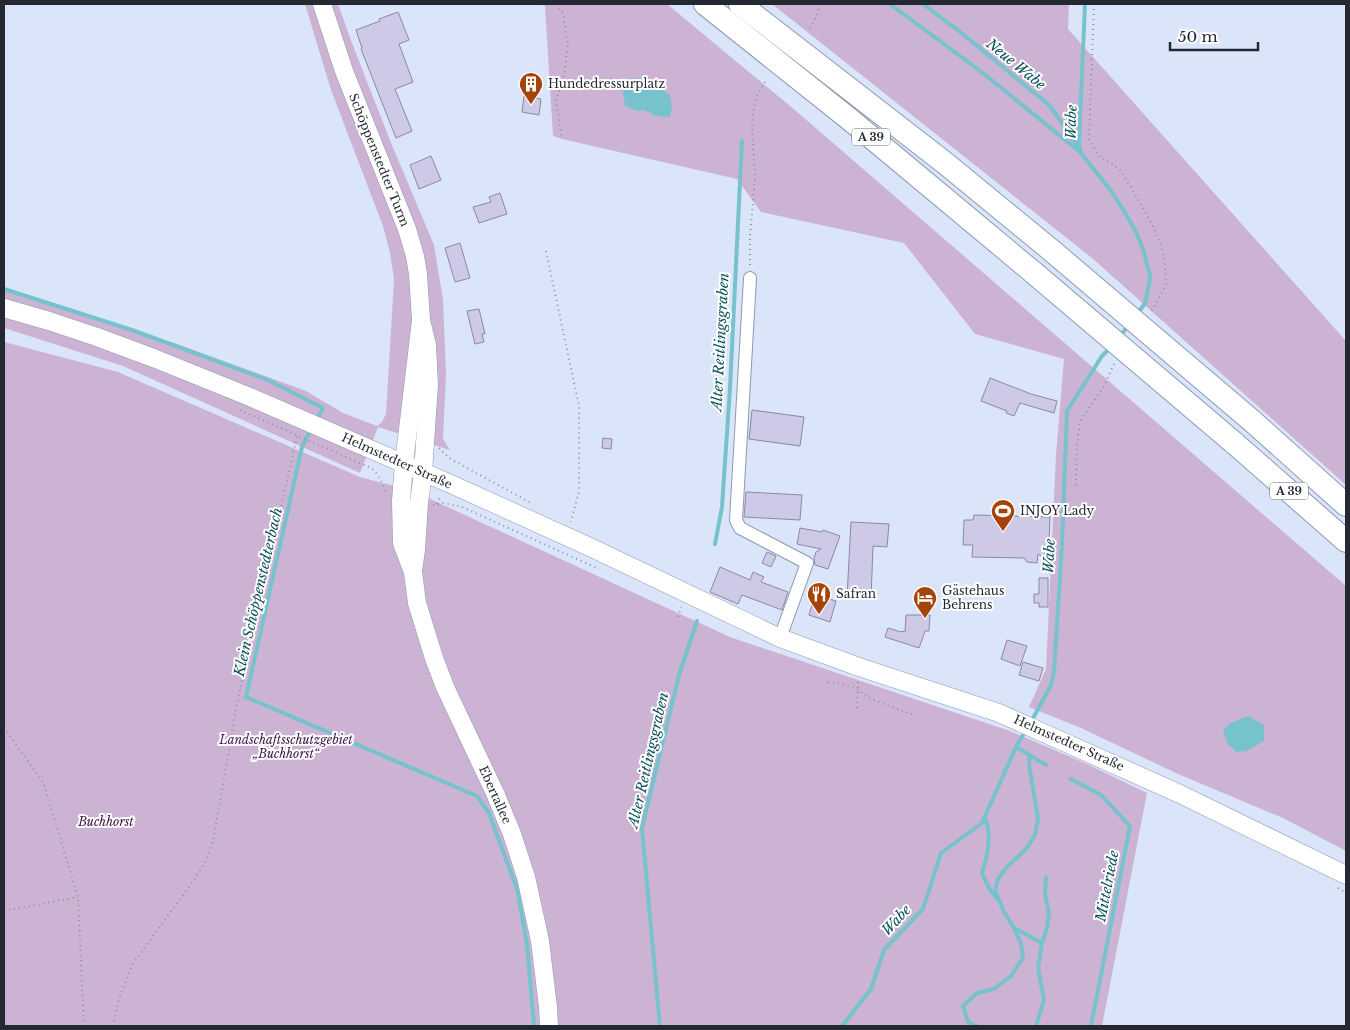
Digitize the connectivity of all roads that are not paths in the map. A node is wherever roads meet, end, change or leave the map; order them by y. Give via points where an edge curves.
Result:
1 (322, 4) edge
2 (705, 4) edge
3 (740, 4) edge
4 (750, 278) road end
5 (4, 308) edge
6 (421, 320) junction
7 (404, 463) junction
8 (423, 472) junction
9 (410, 502) junction
10 (1346, 505) edge
11 (1346, 541) edge
12 (780, 638) junction
13 (1346, 875) edge
14 (548, 1026) edge

1 - 6 street, Schöppenstedter Turm via 344,71 407,229 418,274
2 - 11 highway, A 39, bridge via 1034,273
3 - 10 highway, A 39, bridge via 1051,250
4 - 12 street via 736,520 746,532 807,563
5 - 7 street, Helmstedter Straße via 156,359
6 - 7 street, Schöppenstedter Turm
6 - 8 street, Schöppenstedter Turm via 427,345 429,385
7 - 8 street, Helmstedter Straße
7 - 9 street, Ebertallee
8 - 9 street, Ebertallee
8 - 12 street, Helmstedter Straße
9 - 14 street, Ebertallee via 416,550 413,572 417,603 445,687 495,793 526,877 540,941
12 - 13 street, Helmstedter Straße via 999,713 1098,756

